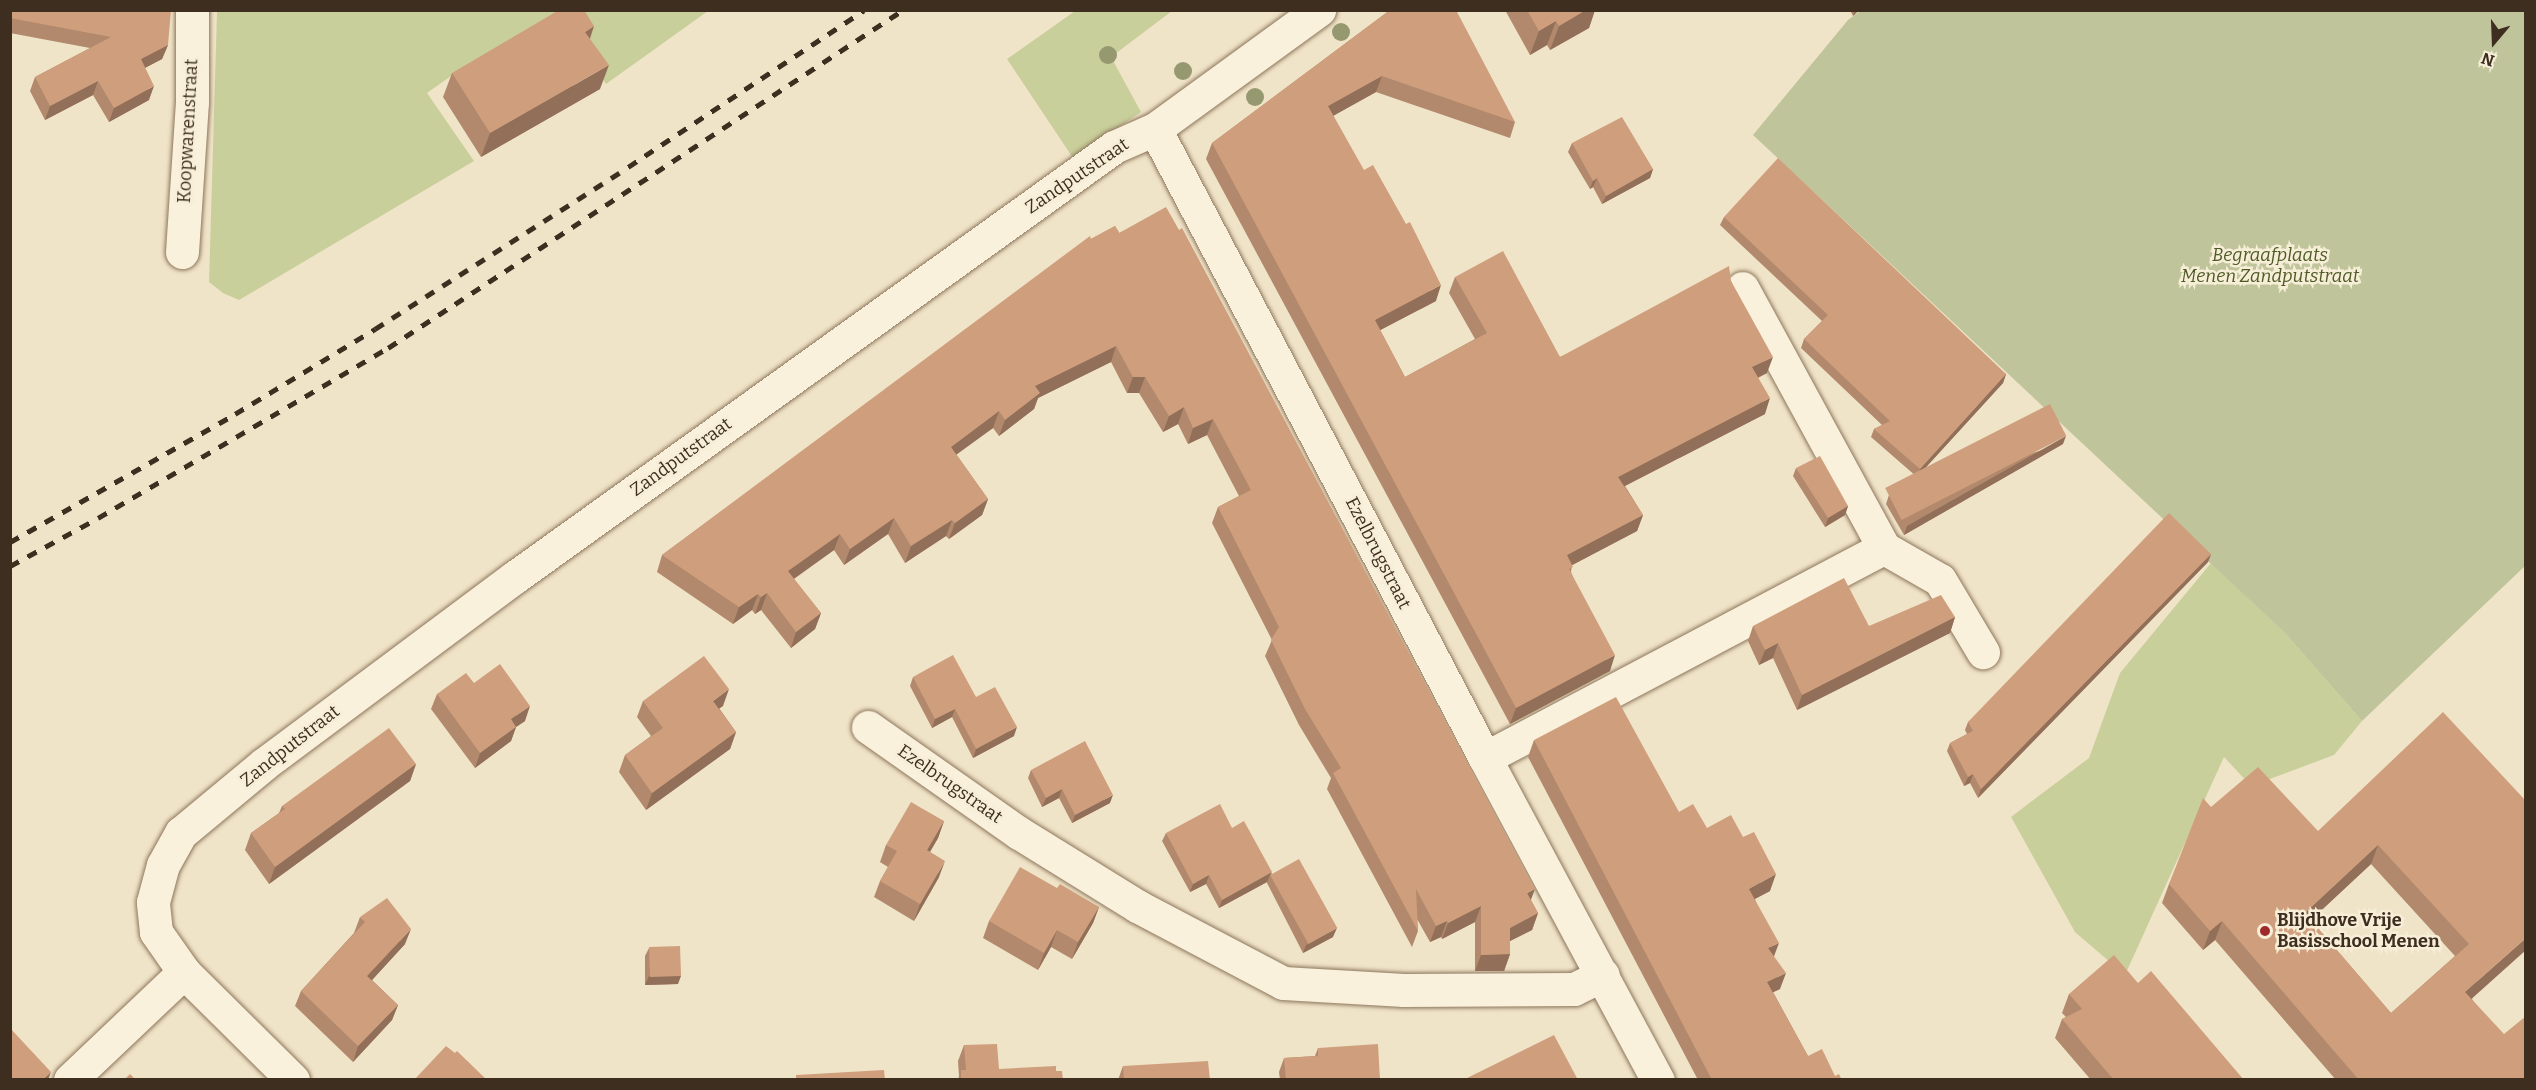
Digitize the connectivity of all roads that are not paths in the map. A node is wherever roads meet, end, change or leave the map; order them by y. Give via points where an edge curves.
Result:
1 (192, 10) edge
2 (1319, 10) edge
3 (1155, 129) junction
4 (182, 252) dead end
5 (1742, 288) dead end
6 (1884, 548) junction
7 (1983, 652) dead end
8 (868, 727) dead end
9 (1485, 758) junction
10 (184, 972) junction
11 (1603, 975) junction
12 (70, 1080) edge
13 (293, 1080) edge
14 (1658, 1080) edge

1 - 4 street, Koopwarenstraat via 192,102
2 - 3 street, Zandputstraat
3 - 9 street, Ezelbrugstraat
3 - 10 street, Zandputstraat via 1114,147 534,564 264,765 181,833 163,865 153,902 156,932
5 - 6 street
6 - 7 street via 1940,580
6 - 9 street
8 - 11 street, Ezelbrugstraat via 1019,833 1137,906 1283,983 1404,990 1574,989
9 - 11 street, Ezelbrugstraat
10 - 12 street
10 - 13 street, Zandputstraat
11 - 14 street, Ezelbrugstraat

